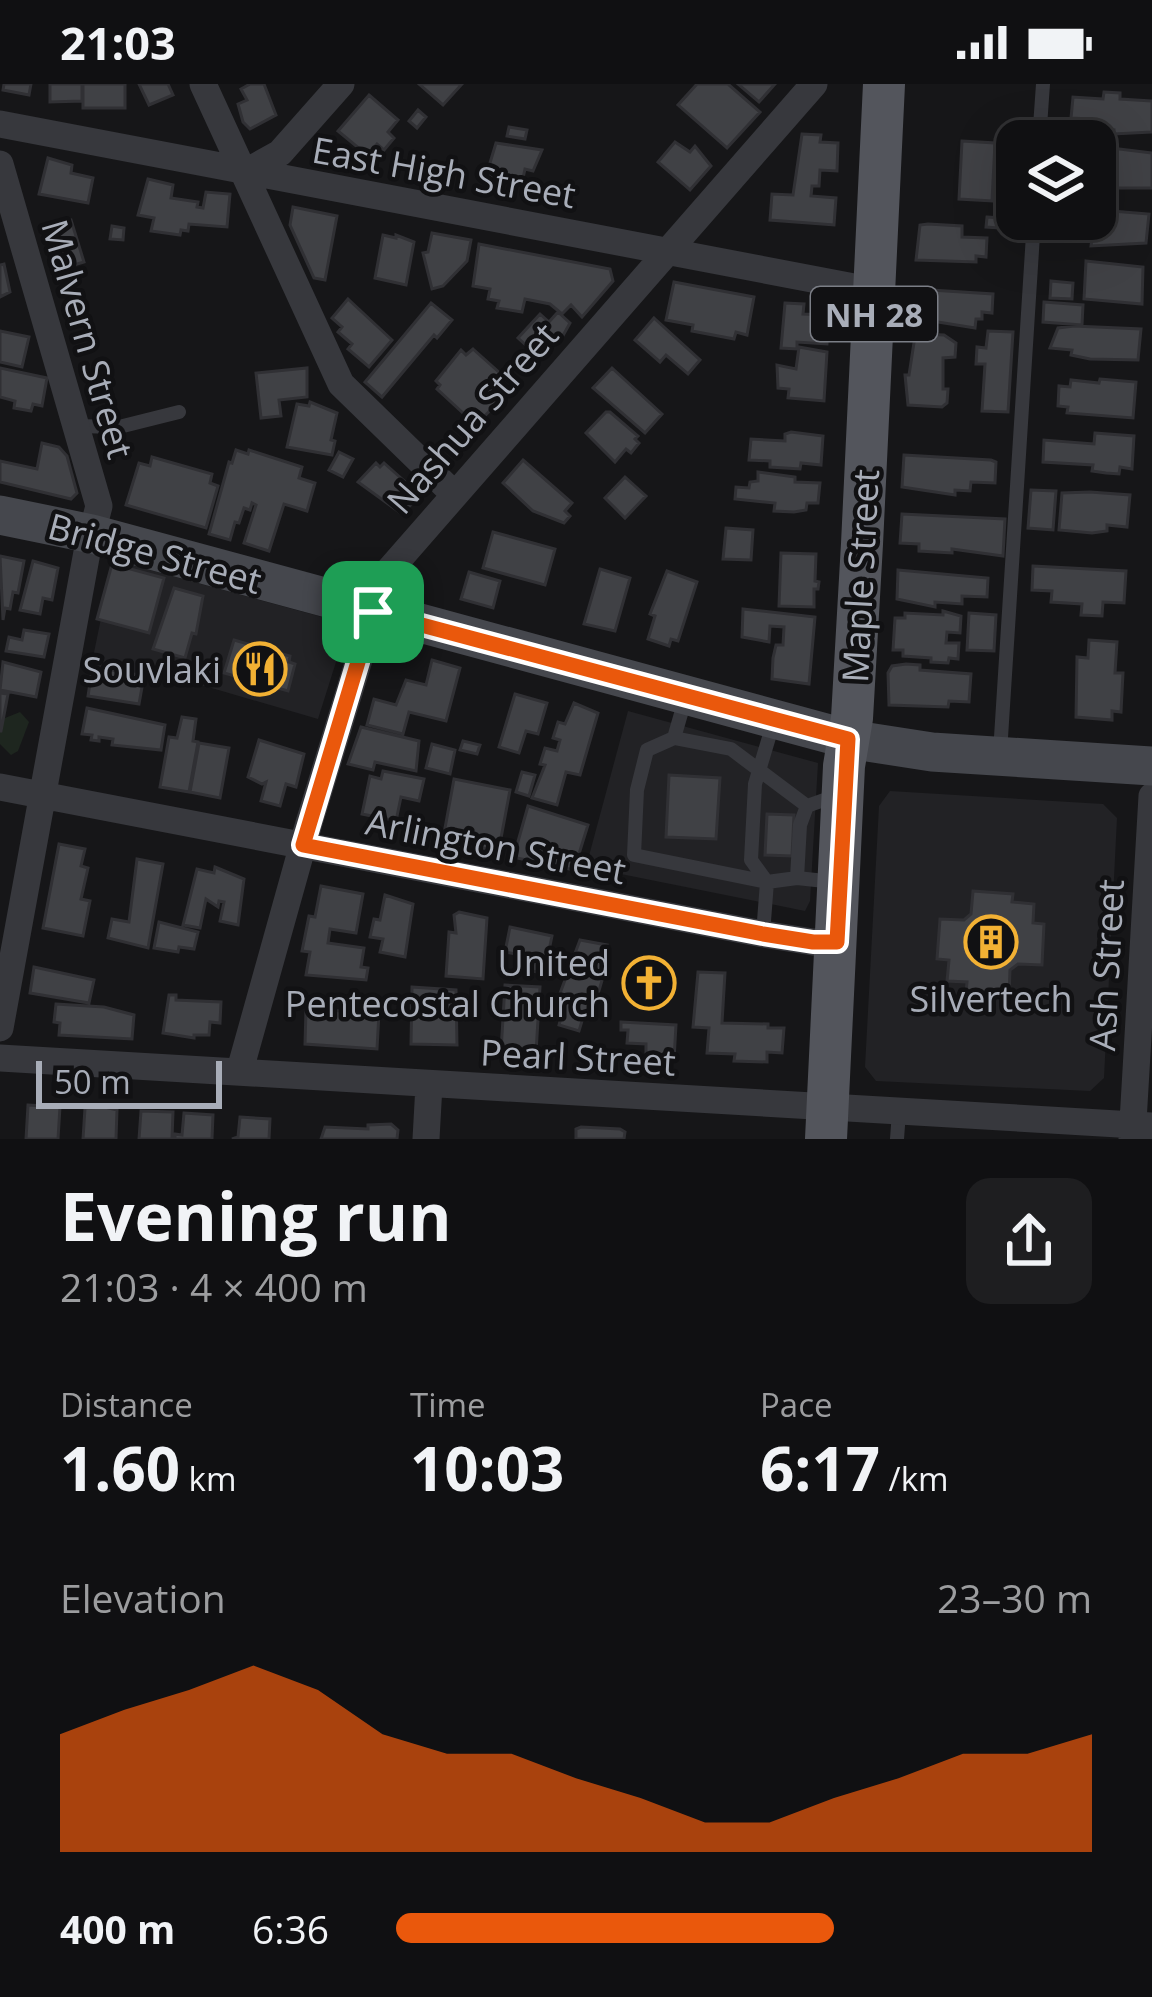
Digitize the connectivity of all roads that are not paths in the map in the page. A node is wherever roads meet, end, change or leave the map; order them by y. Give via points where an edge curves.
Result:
1 (202, 84) edge
2 (341, 84) edge
3 (884, 84) edge
4 (1042, 84) edge
5 (811, 85) edge
6 (1040, 120) edge
7 (0, 124) edge
8 (0, 164) edge
9 (245, 172) junction
10 (1033, 240) edge
11 (666, 250) junction
12 (875, 291) junction
13 (179, 412) dead end
14 (76, 426) junction
15 (454, 494) junction
16 (0, 514) edge
17 (92, 534) junction
18 (373, 612) junction
19 (687, 696) junction
20 (774, 719) junction
21 (674, 738) junction
22 (848, 739) junction
23 (1000, 756) junction
24 (1152, 766) edge
25 (760, 768) junction
26 (0, 787) edge
27 (41, 795) junction
28 (1152, 796) edge
29 (825, 800) junction
30 (303, 845) junction
31 (797, 878) junction
32 (767, 882) junction
33 (839, 882) junction
34 (763, 934) junction
35 (837, 942) junction
36 (0, 1028) edge
37 (0, 1058) edge
38 (240, 1070) junction
39 (429, 1085) junction
40 (827, 1123) edge
41 (898, 1126) edge
42 (1139, 1130) edge
43 (426, 1139) edge

1 - 9 street
2 - 9 street via 280,153
3 - 12 main road, Maple Street / NH 28
4 - 6 lane
5 - 11 street, Nashua Street
7 - 9 street, East High Street
8 - 14 street, Malvern Street
9 - 11 street, East High Street
9 - 15 street via 340,384
10 - 23 lane
11 - 12 street, East High Street
11 - 15 street, Nashua Street
12 - 22 main road, Maple Street / NH 28
13 - 14 lane via 119,427
14 - 17 street, Malvern Street via 99,506
15 - 18 street, Nashua Street via 392,566
16 - 17 main road, Bridge Street
17 - 18 main road, Bridge Street
17 - 27 street, Malvern Street
18 - 19 main road, Bridge Street
18 - 30 street, Nashua Street
19 - 20 main road, Bridge Street
19 - 21 lane
20 - 22 main road, Bridge Street
20 - 25 lane
21 - 25 lane via 731,749
21 - 32 lane via 647,750 634,855
22 - 23 main road, Bridge Street
22 - 29 main road, Maple Street / NH 28
23 - 24 main road, Bridge Street
25 - 29 lane
25 - 32 lane via 751,860
26 - 27 street, Arlington Street
27 - 30 street, Arlington Street
27 - 36 street, Malvern Street
28 - 42 street, Ash Street
29 - 31 lane via 800,824
29 - 33 main road, Maple Street / NH 28
30 - 34 street, Arlington Street
30 - 38 street, Nashua Street
31 - 32 lane
31 - 33 lane
32 - 34 lane
33 - 35 main road, Maple Street / NH 28
34 - 35 street, Arlington Street
35 - 40 main road, Maple Street / NH 28
37 - 38 street, Pearl Street
38 - 39 street, Pearl Street
39 - 40 street, Pearl Street
39 - 43 street
40 - 41 street, Pearl Street
41 - 42 street, Pearl Street

